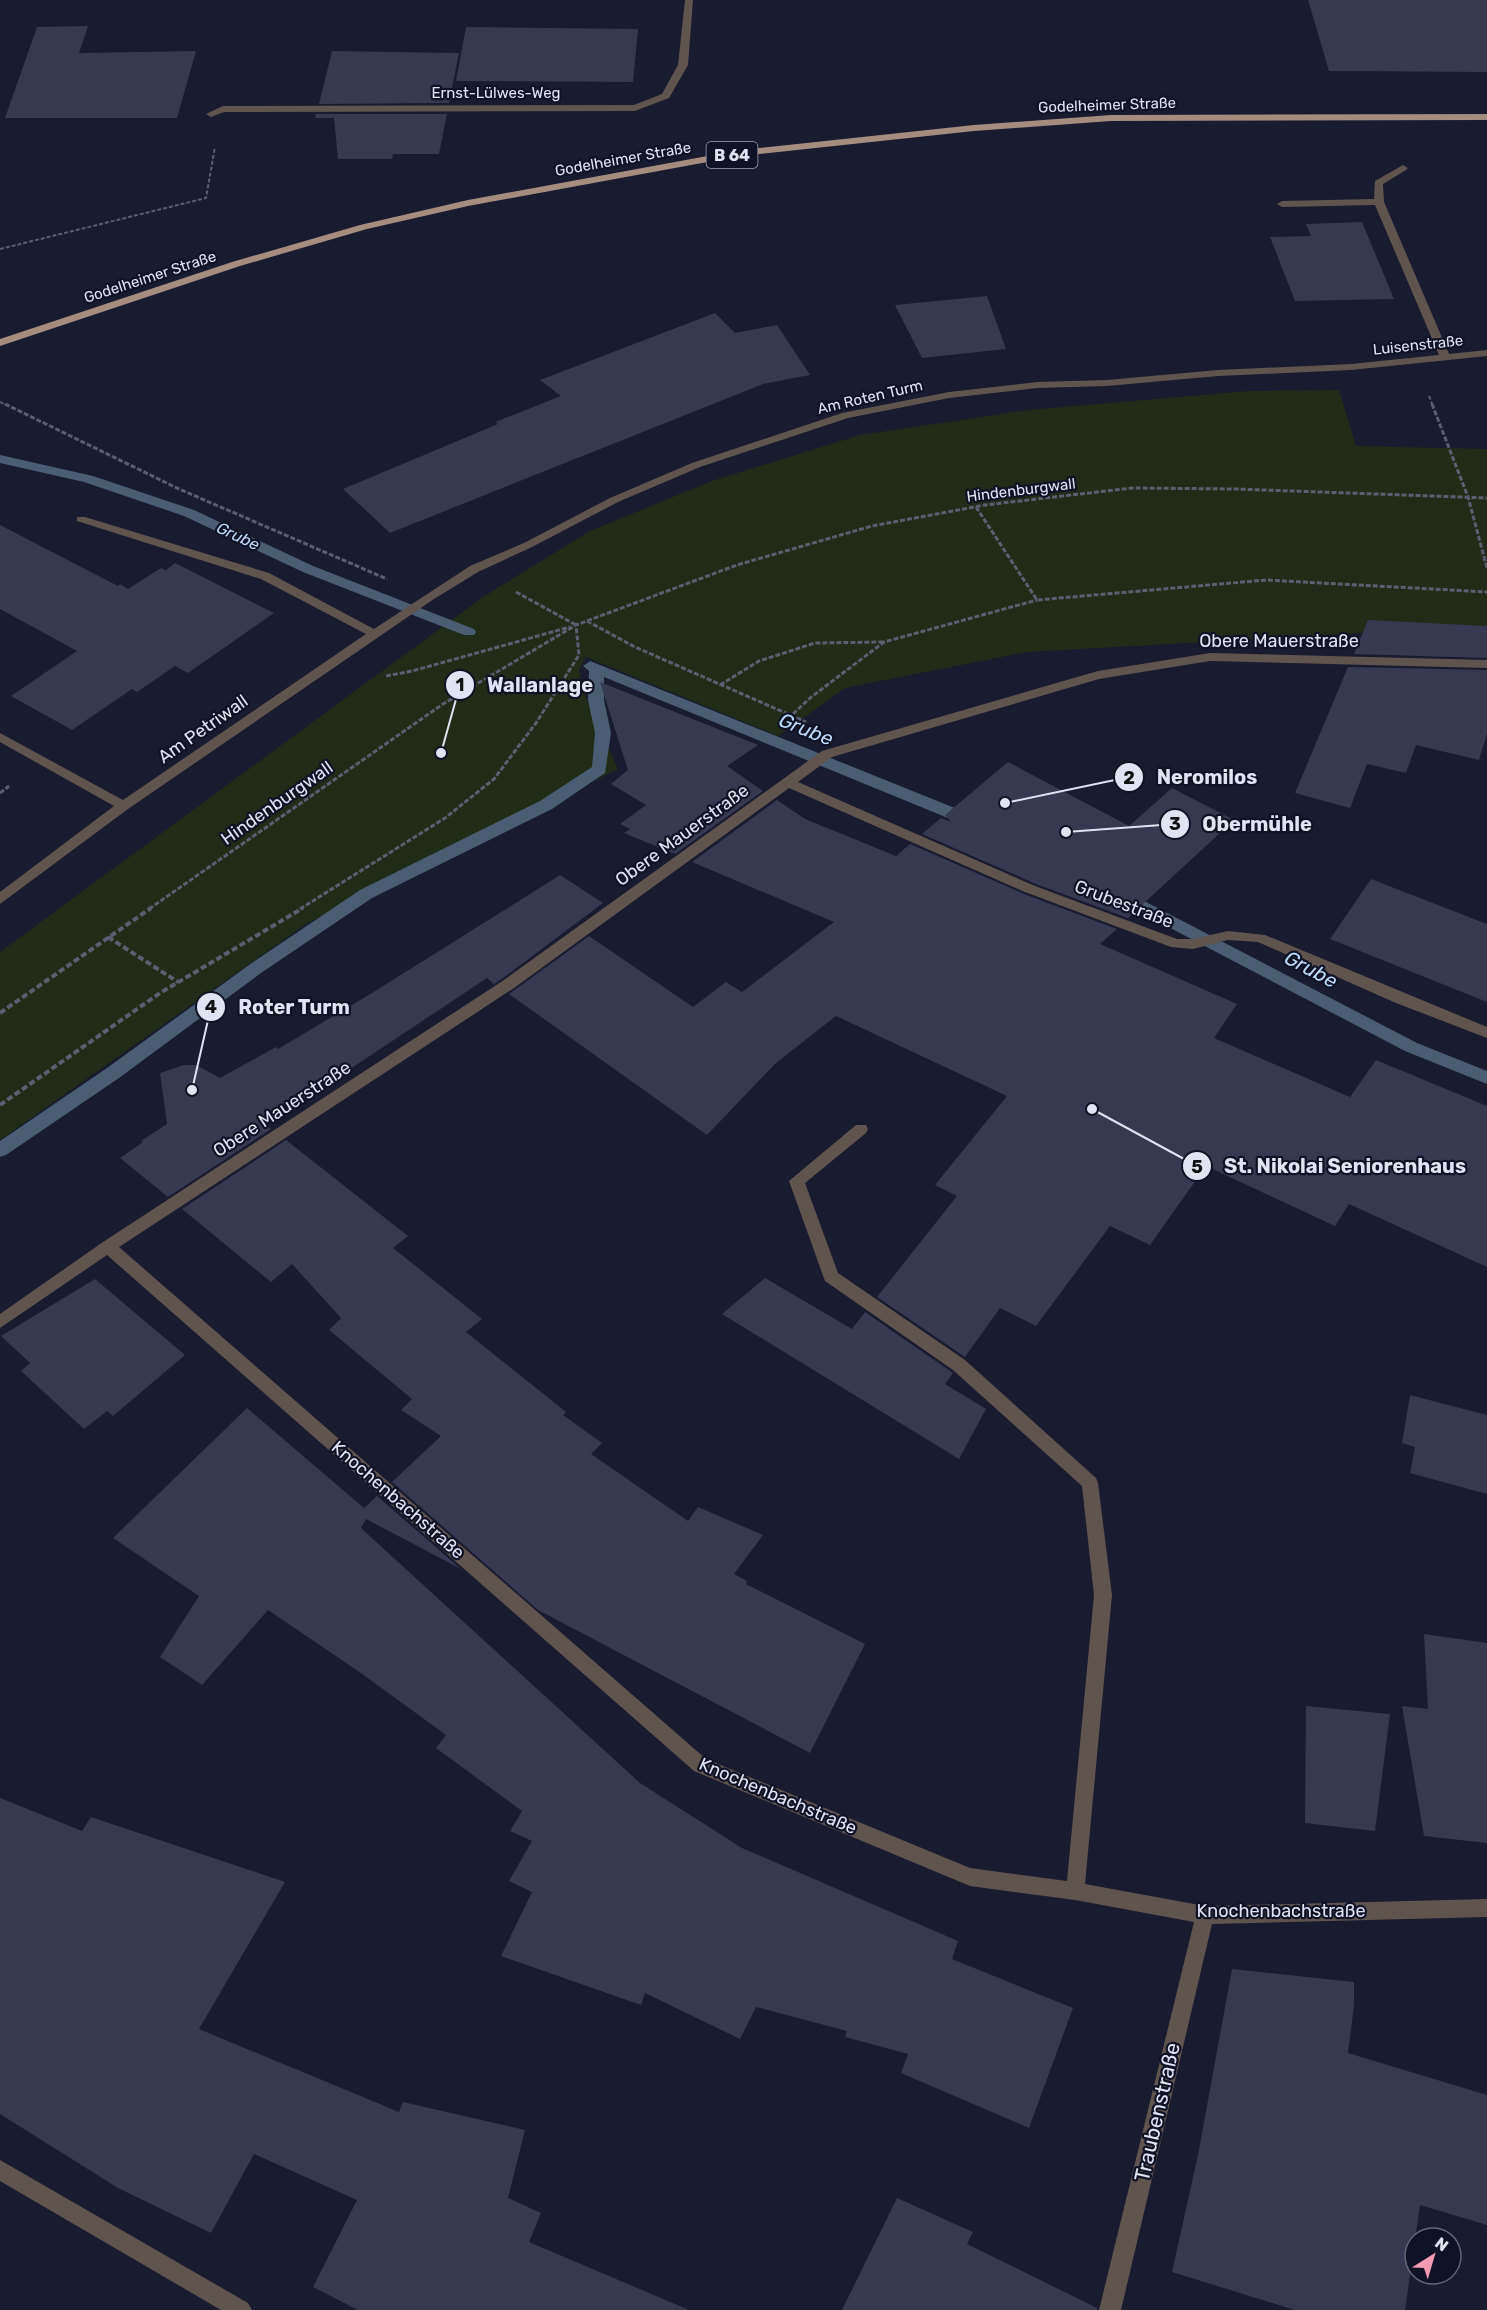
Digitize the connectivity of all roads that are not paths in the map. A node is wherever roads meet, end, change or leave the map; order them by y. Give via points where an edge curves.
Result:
1 (689, 0) edge
2 (211, 114) dead end
3 (1487, 117) edge
4 (1403, 168) dead end
5 (1378, 202) junction
6 (1282, 204) dead end
7 (0, 344) edge
8 (1487, 353) edge
9 (1445, 357) junction
10 (1351, 367) joint
11 (81, 519) dead end
12 (425, 599) joint
13 (374, 634) junction
14 (1487, 664) edge
15 (0, 737) edge
16 (787, 783) junction
17 (123, 806) junction
18 (0, 899) edge
19 (1487, 1033) edge
20 (861, 1129) dead end
21 (108, 1246) junction
22 (0, 1322) edge
23 (1075, 1891) junction
24 (1487, 1908) edge
25 (1205, 1915) junction
26 (0, 2170) edge
27 (242, 2310) edge
28 (1110, 2310) edge

1 - 2 street, Ernst-Lülwes-Weg via 683,65 666,96 635,108 223,109
3 - 7 main road, Godelheimer Straße / B 64 via 1111,118 740,153 523,192 364,227 236,264
4 - 5 street via 1378,183
5 - 6 street
5 - 9 street
8 - 9 street, Luisenstraße
9 - 10 street, Luisenstraße
10 - 12 street, Am Roten Turm via 1037,385 949,395 846,415 696,465 614,500 474,569
11 - 13 street via 265,576
12 - 13 street, Am Petriwall
13 - 17 street, Am Petriwall
14 - 16 street, Obere Mauerstraße via 1210,657 1098,675 833,752
15 - 17 street
16 - 19 street, Grubestraße via 1030,889 1176,944 1197,945 1218,937 1260,938
16 - 21 street, Obere Mauerstraße via 509,984
17 - 18 street, Am Petriwall
20 - 23 street via 797,1181 831,1277 959,1365 1090,1483 1103,1595
21 - 22 street, Obere Mauerstraße
21 - 23 street, Knochenbachstraße via 700,1765 970,1877
23 - 25 street, Knochenbachstraße
24 - 25 street, Knochenbachstraße
25 - 28 street, Traubenstraße
26 - 27 street

